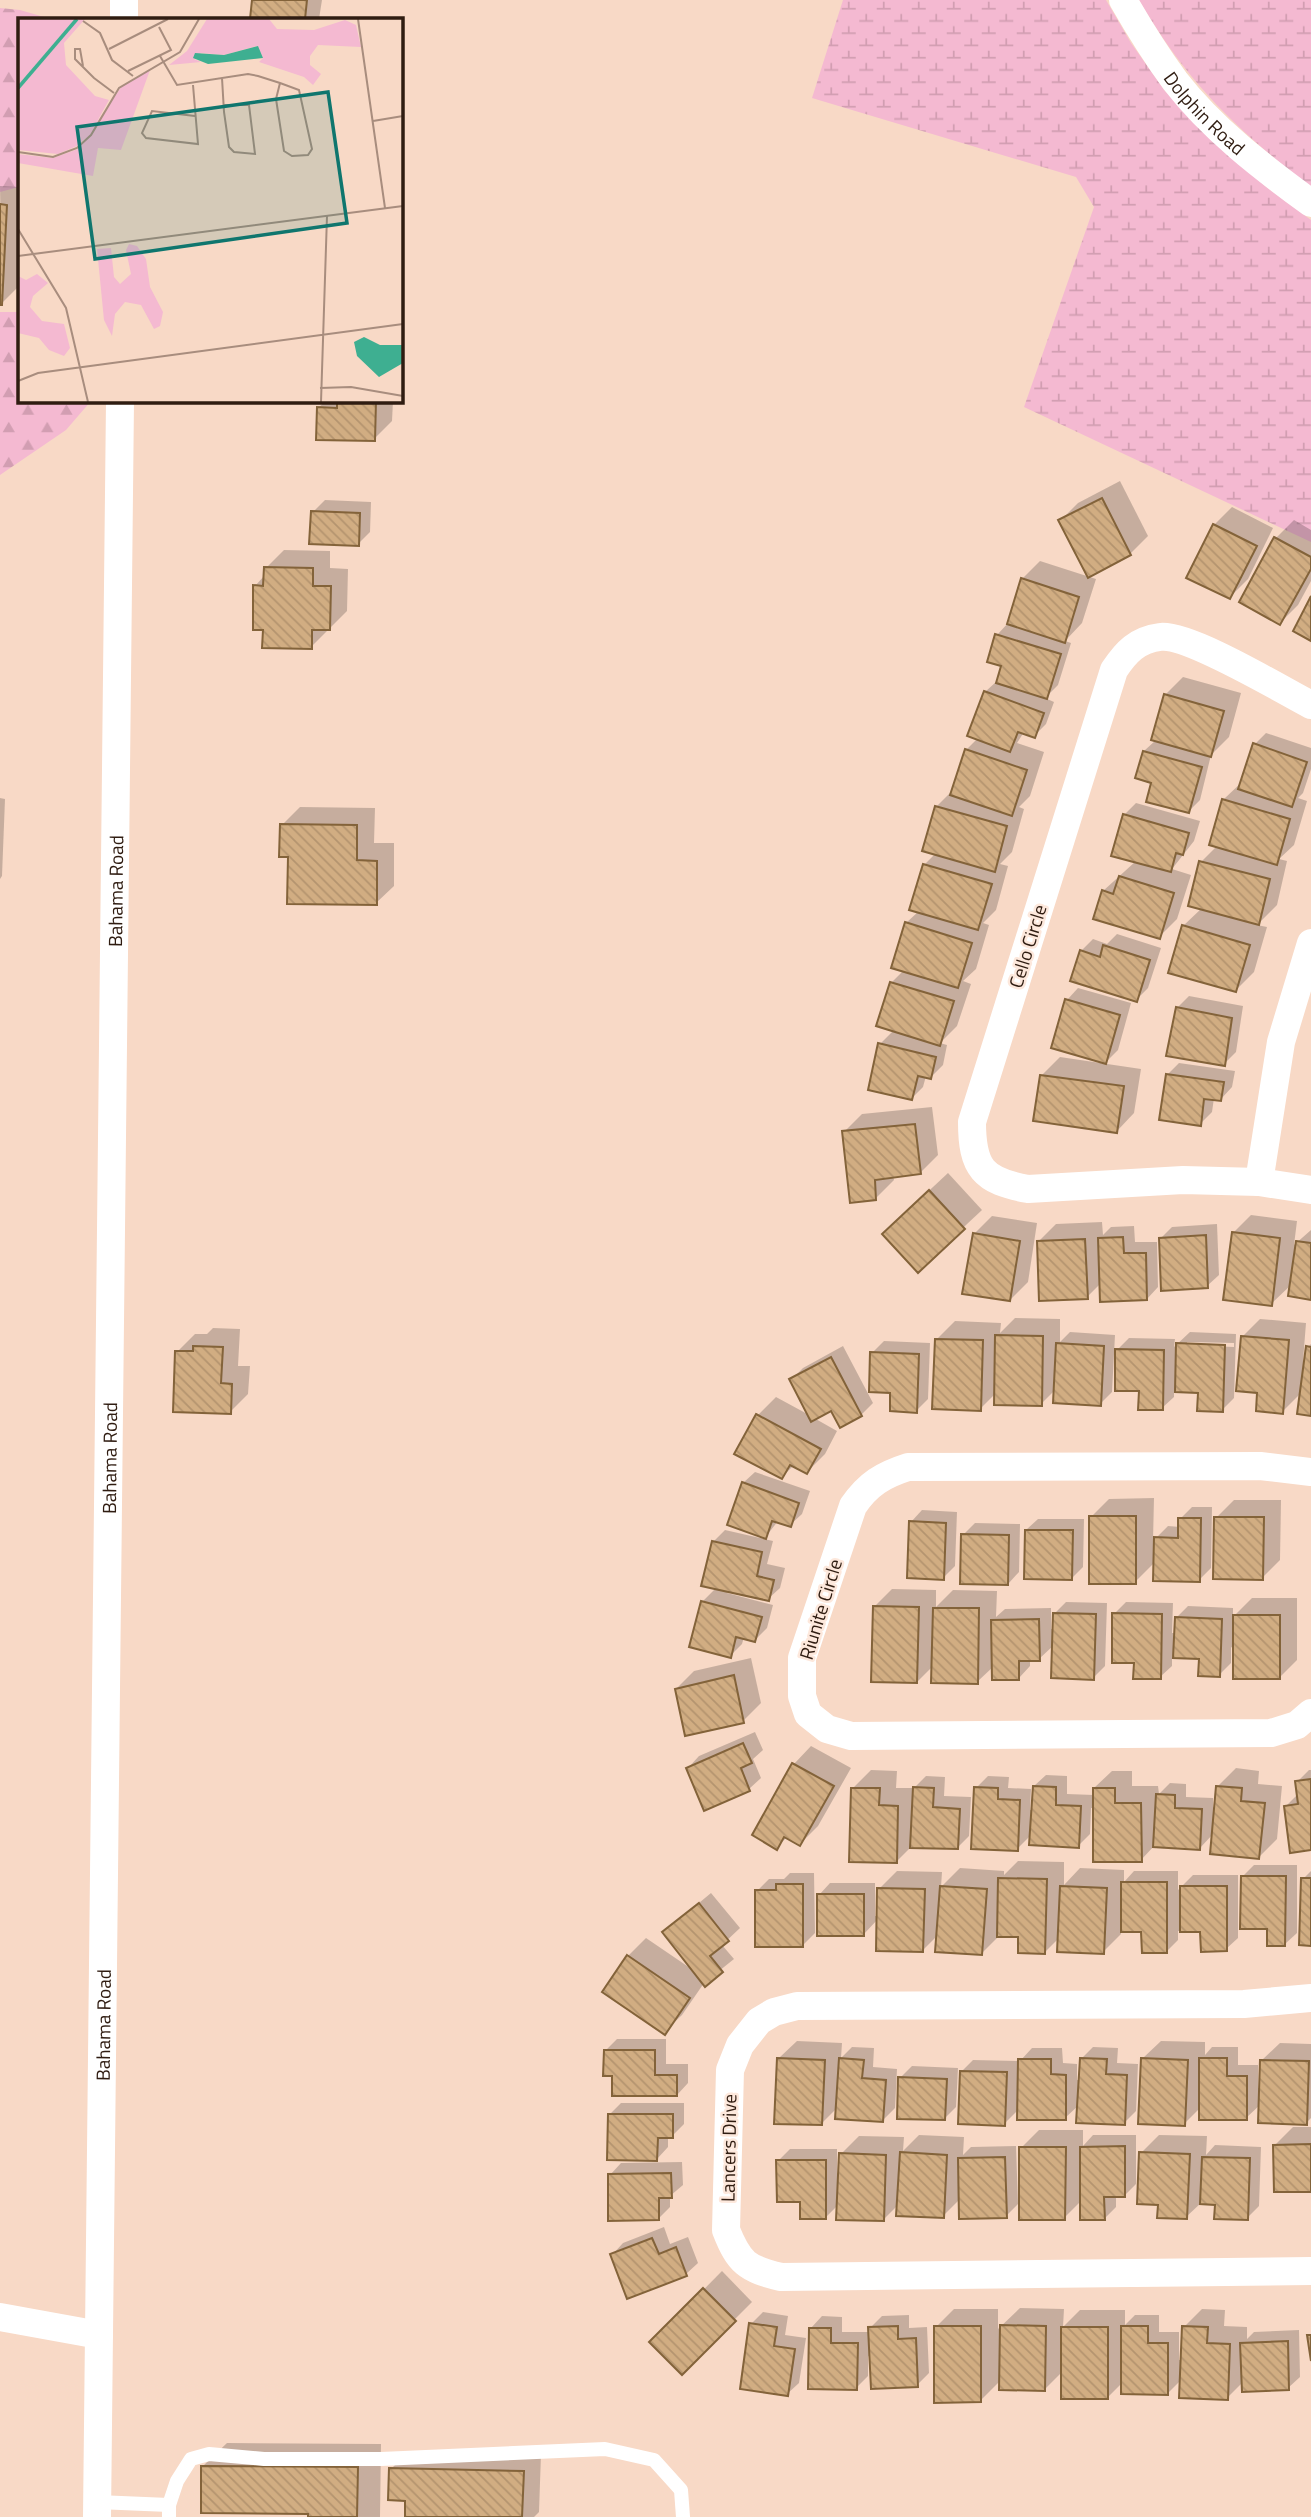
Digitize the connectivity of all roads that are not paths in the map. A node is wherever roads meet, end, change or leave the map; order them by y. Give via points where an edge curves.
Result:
1 (124, 0) edge
2 (1123, 0) edge
3 (124, 18) edge
4 (1311, 203) edge
5 (120, 402) edge
6 (1311, 705) edge
7 (1311, 943) edge
8 (1259, 1182) junction
9 (1311, 1190) edge
10 (1311, 1472) edge
11 (1311, 1713) edge
12 (1311, 1998) edge
13 (1311, 2271) edge
14 (0, 2317) edge
15 (99, 2335) junction
16 (97, 2510) edge
17 (169, 2511) edge
18 (683, 2517) edge

1 - 3 street
2 - 4 street, Dolphin Road via 1177,83 1219,128
5 - 15 street, Bahama Road
6 - 8 street, Cello Circle via 1190,642 1163,636 1128,649 1114,670 972,1122 972,1145 979,1164 990,1177 1006,1185 1028,1189 1183,1180
7 - 8 street via 1281,1042
8 - 9 street, Cello Circle
10 - 11 street, Riunite Circle via 1259,1466 908,1467 883,1475 864,1489 853,1506 802,1658 802,1696 808,1714 827,1729 851,1736 1271,1733 1297,1724
12 - 13 street, Lancers Drive via 1244,2004 797,2006 774,2012 759,2021 740,2045 730,2070 726,2230 736,2254 757,2272 780,2277
14 - 15 street
15 - 16 street, Bahama Road
16 - 17 lane
17 - 18 lane via 177,2481 191,2459 209,2454 381,2459 605,2449 654,2460 681,2490

